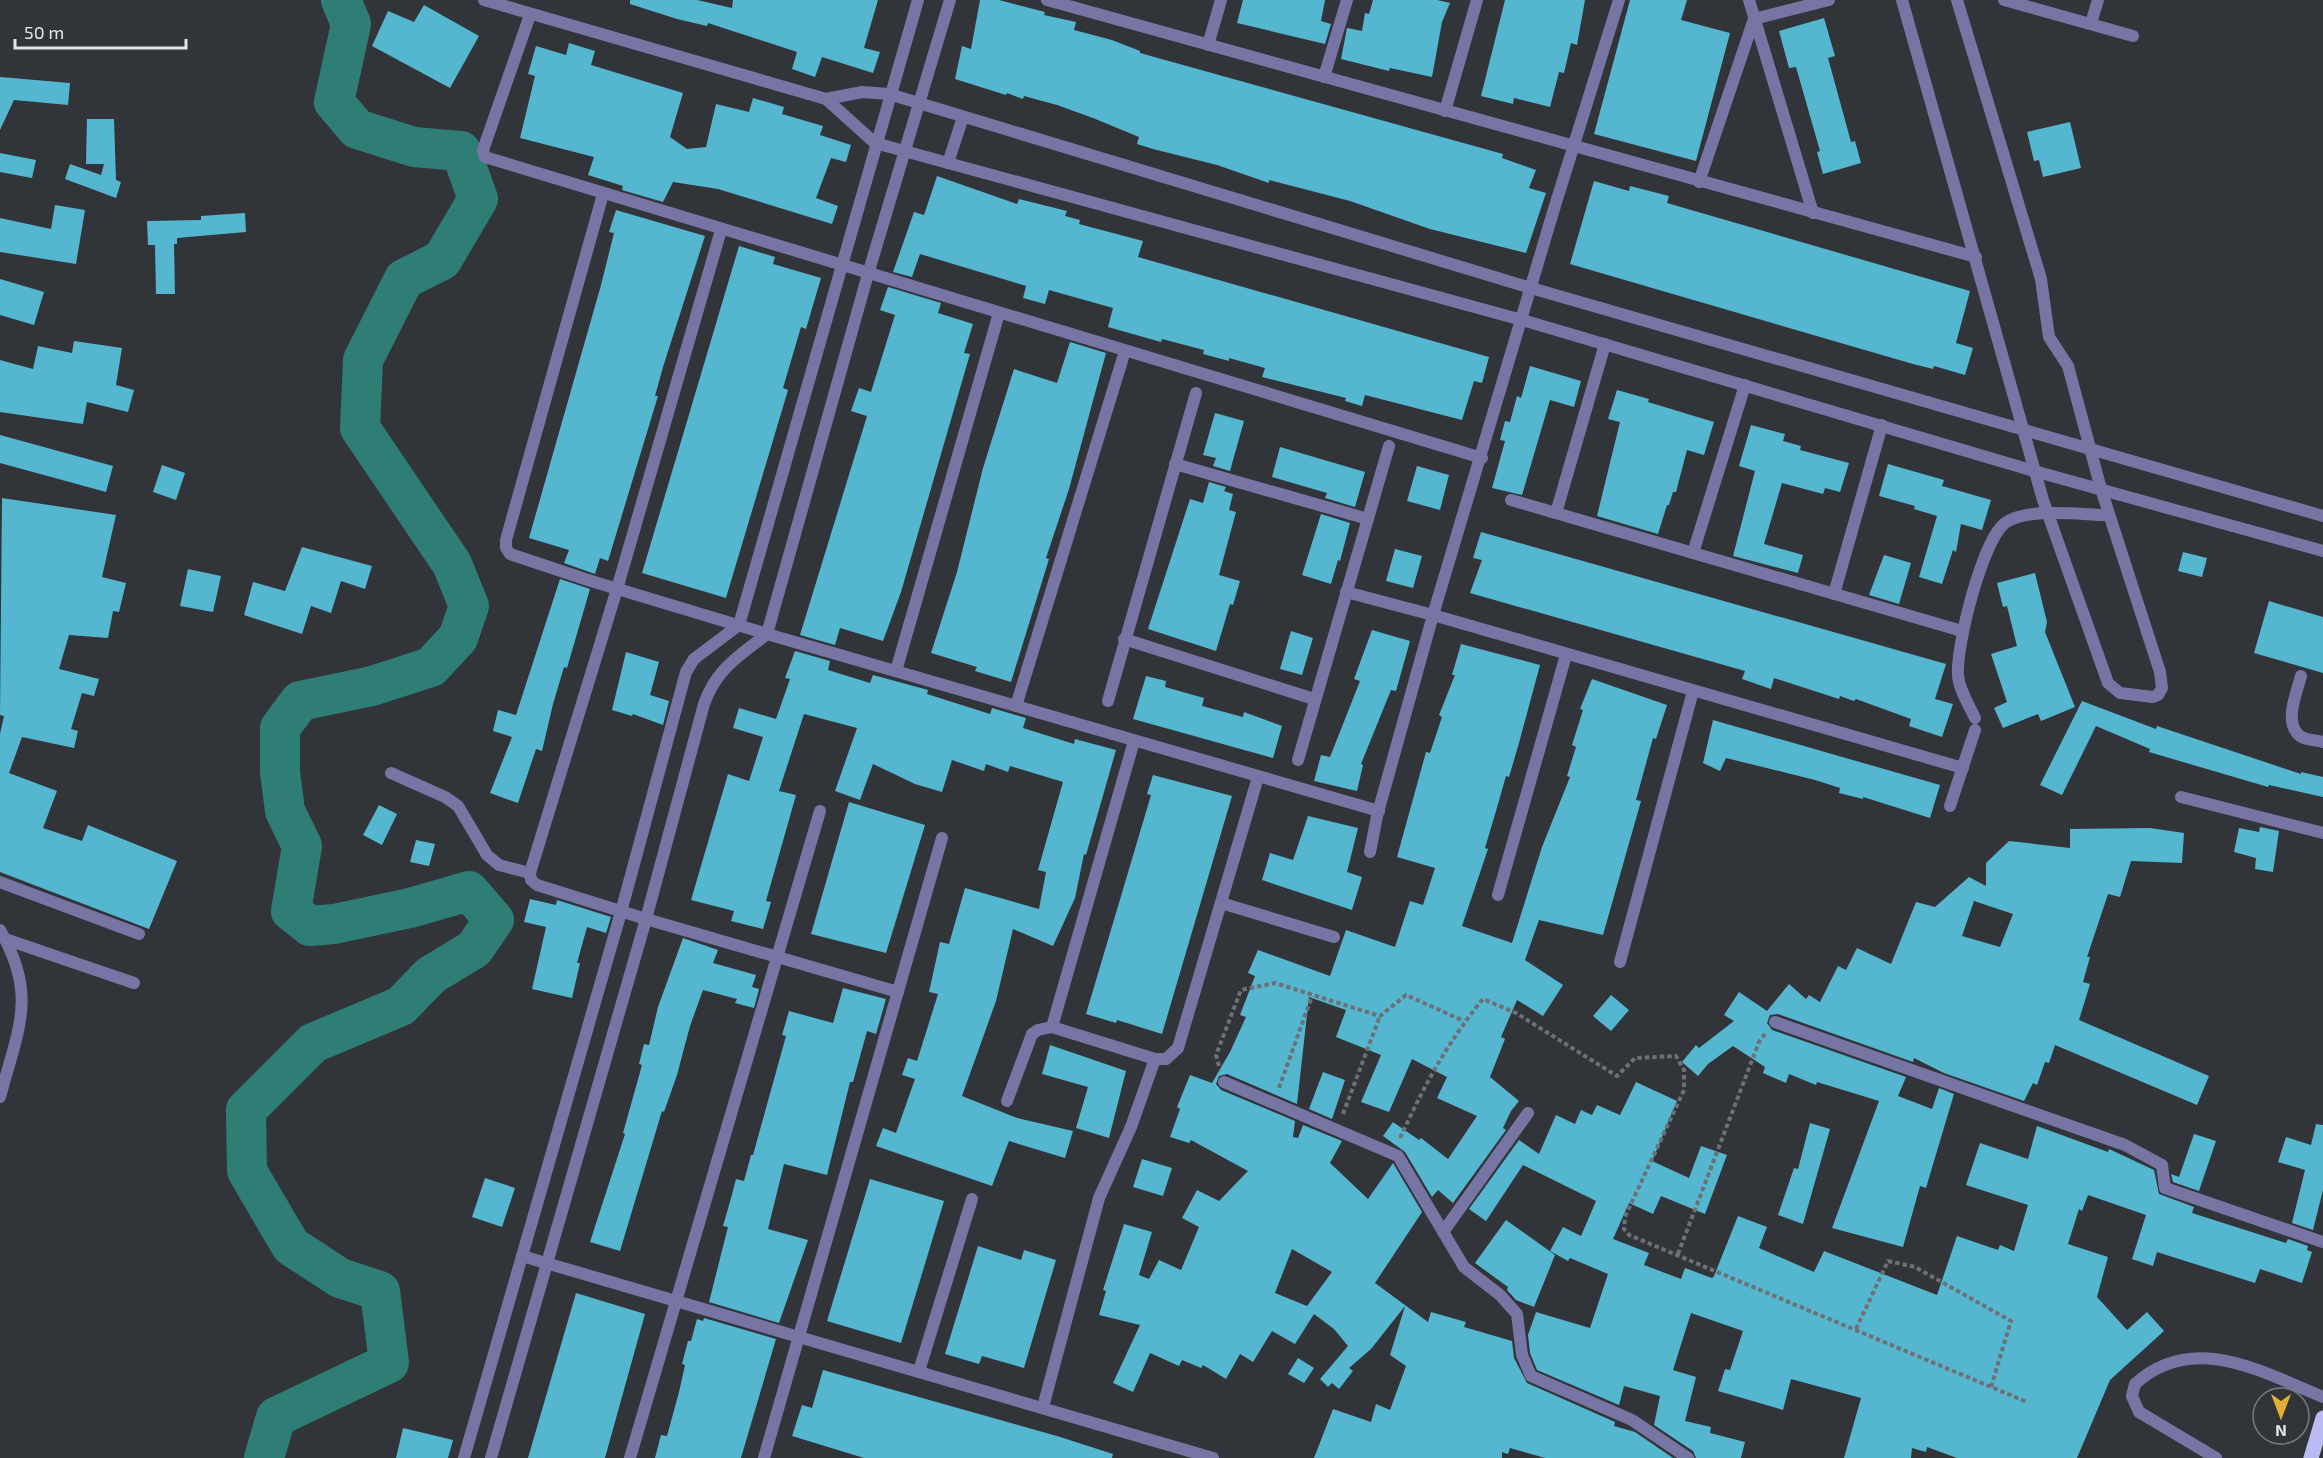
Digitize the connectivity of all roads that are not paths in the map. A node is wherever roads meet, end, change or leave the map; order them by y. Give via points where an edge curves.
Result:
1 (484, 0) edge
2 (918, 0) edge
3 (950, 0) edge
4 (1047, 0) edge
5 (1221, 0) edge
6 (1347, 0) edge
7 (1477, 0) edge
8 (1619, 0) edge
9 (1749, 0) edge
10 (1829, 0) edge
11 (1902, 0) edge
12 (1957, 0) edge
13 (2004, 0) edge
14 (2098, 0) edge
15 (1091, 6) edge
16 (530, 15) junction
17 (1754, 19) junction
18 (2091, 23) junction
19 (2133, 36) dead end
20 (1208, 45) junction
21 (1324, 77) junction
22 (889, 94) junction
23 (826, 99) junction
24 (919, 103) junction
25 (1445, 111) junction
26 (963, 117) junction
27 (875, 143) junction
28 (1573, 147) junction
29 (905, 150) junction
30 (948, 163) junction
31 (1699, 182) junction
32 (603, 194) junction
33 (1813, 213) junction
34 (721, 230) junction
35 (1976, 257) junction
36 (841, 266) junction
37 (868, 274) junction
38 (1532, 288) junction
39 (999, 313) junction
40 (1522, 320) junction
41 (1605, 344) junction
42 (1125, 351) junction
43 (1745, 385) junction
44 (1196, 393) dead end
45 (1882, 425) junction
46 (2023, 430) junction
47 (1389, 446) dead end
48 (2089, 448) junction
49 (1482, 458) junction
50 (1176, 464) junction
51 (2034, 471) junction
52 (2101, 489) junction
53 (1511, 500) dead end
54 (1556, 513) junction
55 (2047, 514) junction
56 (2109, 515) junction
57 (2323, 516) edge
58 (1368, 519) junction
59 (2323, 551) edge
60 (1693, 553) junction
61 (617, 589) junction
62 (1346, 592) junction
63 (1834, 594) junction
64 (1434, 615) junction
65 (739, 625) junction
66 (1962, 631) junction
67 (767, 634) junction
68 (1124, 639) junction
69 (1566, 655) junction
70 (896, 671) junction
71 (2301, 676) dead end
72 (1693, 691) junction
73 (1314, 699) junction
74 (1108, 700) dead end
75 (1016, 706) junction
76 (1134, 741) junction
77 (2323, 742) edge
78 (1298, 760) dead end
79 (1963, 768) junction
80 (391, 773) dead end
81 (1258, 777) junction
82 (2181, 797) dead end
83 (1950, 806) dead end
84 (820, 811) dead end
85 (1379, 811) junction
86 (2323, 833) edge
87 (942, 838) dead end
88 (1370, 852) dead end
89 (530, 873) junction
90 (0, 882) edge
91 (1498, 896) dead end
92 (1221, 903) junction
93 (621, 912) junction
94 (646, 919) junction
95 (3, 934) edge
96 (139, 934) dead end
97 (1334, 937) dead end
98 (777, 957) junction
99 (1620, 962) dead end
100 (134, 982) dead end
101 (898, 992) junction
102 (1775, 1022) road end
103 (1052, 1027) junction
104 (1155, 1059) junction
105 (1224, 1082) road end
106 (0, 1097) edge
107 (1007, 1101) dead end
108 (1528, 1113) dead end
109 (972, 1198) dead end
110 (1443, 1232) junction
111 (2323, 1242) edge
112 (522, 1256) junction
113 (547, 1263) junction
114 (677, 1301) junction
115 (798, 1336) junction
116 (919, 1371) junction
117 (2323, 1397) edge
118 (1043, 1407) junction
119 (2323, 1418) edge
120 (464, 1458) edge
121 (491, 1458) edge
122 (630, 1458) edge
123 (764, 1458) edge
124 (1213, 1458) edge
125 (1688, 1458) edge
126 (2216, 1458) edge
127 (2311, 1458) edge

1 - 16 street
2 - 22 street
3 - 24 street
4 - 15 street
5 - 20 street
6 - 21 street
7 - 25 street
8 - 28 street
9 - 17 street
10 - 17 street
11 - 35 street
12 - 48 street via 2041,279 2049,337 2068,366
13 - 18 street
14 - 18 street
15 - 20 street
16 - 23 street
16 - 32 street via 483,155
17 - 31 street
17 - 33 street
18 - 19 street
20 - 21 street
21 - 25 street
22 - 23 street via 862,92
22 - 24 street
22 - 27 street
23 - 27 street
24 - 26 street
24 - 29 street
25 - 28 street
26 - 30 street
26 - 38 street
27 - 29 street
27 - 36 street
28 - 31 street
28 - 38 street
29 - 30 street
29 - 37 street
30 - 40 street
31 - 33 street
32 - 34 street
32 - 61 street via 506,548 516,558
33 - 35 street
34 - 36 street
34 - 61 street
35 - 46 street
36 - 37 street
36 - 65 street
37 - 39 street
37 - 67 street
38 - 40 street
38 - 46 street
39 - 42 street
39 - 70 street
40 - 41 street
40 - 49 street
41 - 43 street
41 - 54 street
42 - 49 street
42 - 75 street
43 - 45 street
43 - 60 street
44 - 50 street
45 - 51 street
45 - 63 street
46 - 48 street
46 - 51 street
47 - 58 street
48 - 52 street
48 - 57 street
49 - 64 street
50 - 58 street
50 - 68 street
51 - 52 street
51 - 55 street
52 - 56 street
52 - 59 street
53 - 54 street
54 - 60 street
55 - 56 street
55 - 56 street via 2108,683 2120,693 2153,697 2160,693 2162,680
55 - 66 street via 2023,516 2004,524 1982,565
58 - 62 street
60 - 63 street
61 - 65 street
61 - 89 street
62 - 64 street
62 - 73 street
63 - 66 street
64 - 69 street
64 - 85 street
65 - 67 street
65 - 93 street via 694,659 686,672
66 - 79 street via 1959,682 1975,724
67 - 70 street
67 - 94 street via 728,665 711,685
68 - 73 street
68 - 74 street
69 - 72 street
69 - 91 street
70 - 75 street
71 - 77 street via 2293,728 2300,736
72 - 79 street
72 - 99 street
73 - 78 street
75 - 76 street
76 - 81 street
76 - 103 street
79 - 83 street
80 - 89 street via 458,806 487,855 499,865
81 - 85 street
81 - 92 street
82 - 86 street
84 - 98 street
85 - 88 street
87 - 101 street
89 - 93 street via 537,885
90 - 96 street
92 - 97 street
92 - 104 street via 1180,1044 1171,1056
93 - 94 street
93 - 112 street
94 - 98 street
94 - 113 street
95 - 100 street
95 - 106 street via 20,971 22,1013
98 - 101 street
98 - 114 street
101 - 115 street
102 - 111 street via 2125,1145 2162,1165 2165,1188
103 - 104 street
103 - 107 street via 1032,1034
104 - 118 street via 1131,1127 1099,1198
105 - 110 street via 1393,1152 1405,1165
108 - 110 street
109 - 116 street
110 - 125 street via 1464,1267 1517,1314 1522,1355 1531,1376 1632,1420
112 - 113 street
112 - 120 street
113 - 114 street
113 - 121 street
114 - 115 street
114 - 122 street
115 - 116 street
115 - 123 street
116 - 118 street
117 - 126 street via 2244,1365 2210,1357 2178,1359 2135,1384 2132,1396 2139,1412
118 - 124 street
119 - 127 main road

